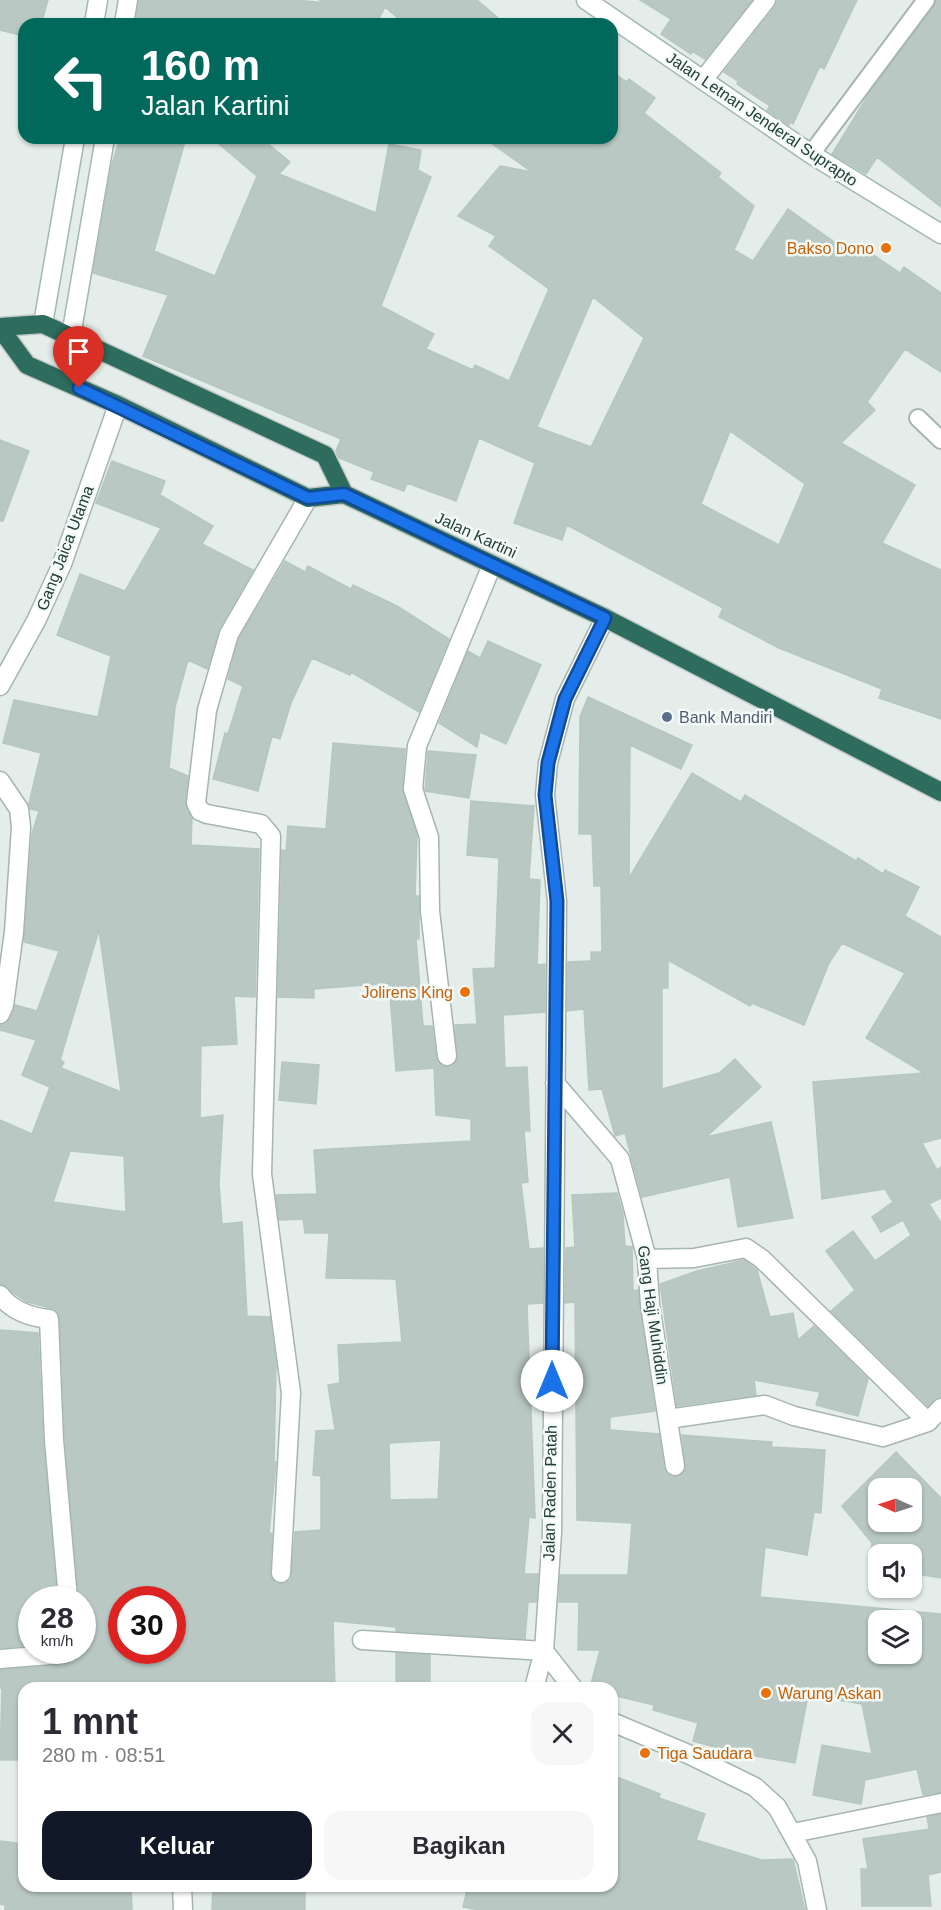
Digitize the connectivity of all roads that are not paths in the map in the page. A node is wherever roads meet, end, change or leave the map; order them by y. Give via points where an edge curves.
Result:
1 (98, 0) edge
2 (128, 0) edge
3 (586, 0) edge
4 (766, 0) edge
5 (926, 0) edge
6 (95, 18) edge
7 (125, 18) edge
8 (613, 18) edge
9 (618, 22) edge
10 (704, 80) junction
11 (74, 144) edge
12 (104, 144) edge
13 (811, 154) junction
14 (941, 234) edge
15 (43, 324) junction
16 (0, 328) edge
17 (71, 336) junction
18 (118, 405) junction
19 (918, 418) dead end
20 (941, 441) edge
21 (344, 494) junction
22 (308, 498) junction
23 (492, 565) junction
24 (605, 618) junction
25 (0, 686) edge
26 (0, 781) edge
27 (941, 792) edge
28 (0, 1014) edge
29 (447, 1056) dead end
30 (555, 1083) junction
31 (647, 1259) junction
32 (0, 1295) edge
33 (941, 1408) edge
34 (668, 1419) junction
35 (928, 1422) junction
36 (675, 1466) dead end
37 (281, 1573) dead end
38 (67, 1586) edge
39 (362, 1640) dead end
40 (544, 1651) junction
41 (18, 1658) edge
42 (0, 1659) edge
43 (536, 1682) edge
44 (568, 1682) edge
45 (618, 1725) edge
46 (941, 1803) edge
47 (793, 1833) junction
48 (182, 1892) edge
49 (183, 1910) edge
50 (817, 1910) edge

1 - 6 street
2 - 7 street
3 - 8 street, Jalan Letnan Jenderal Suprapto
4 - 10 street
5 - 13 lane
9 - 10 street, Jalan Letnan Jenderal Suprapto
10 - 13 street, Jalan Letnan Jenderal Suprapto
11 - 15 street
12 - 17 street
13 - 14 street, Jalan Letnan Jenderal Suprapto
15 - 16 highway
15 - 17 highway
16 - 18 highway via 27,365
17 - 21 highway via 325,455
18 - 22 highway
18 - 25 street, Gang Jaica Utama via 62,564
19 - 20 lane
21 - 22 highway
21 - 23 highway, Jalan Kartini
22 - 37 street via 229,634 207,710 196,803 207,814 261,824 271,836 262,1174 291,1392
23 - 24 highway, Jalan Kartini
23 - 29 street via 417,746 413,789 429,837 429,911
24 - 27 highway, Jalan Kartini
24 - 30 street, Jalan Raden Patah via 565,699 548,763 545,795 557,901
26 - 28 street via 19,809 21,827 14,932
30 - 31 street, Gang Haji Muhiddin via 620,1159
30 - 40 street, Jalan Raden Patah via 552,1533
31 - 34 street, Gang Haji Muhiddin via 650,1305
31 - 35 street via 694,1258 746,1248 849,1342
32 - 38 street via 7,1305 32,1317 49,1319 54,1440
33 - 35 street
34 - 35 street via 765,1405 794,1416 883,1437
34 - 36 street, Gang Haji Muhiddin
39 - 40 street
40 - 43 street, Jalan Raden Patah
40 - 44 street
41 - 42 street
45 - 47 street via 755,1787 777,1807
46 - 47 street
47 - 50 street via 807,1861
48 - 49 street

